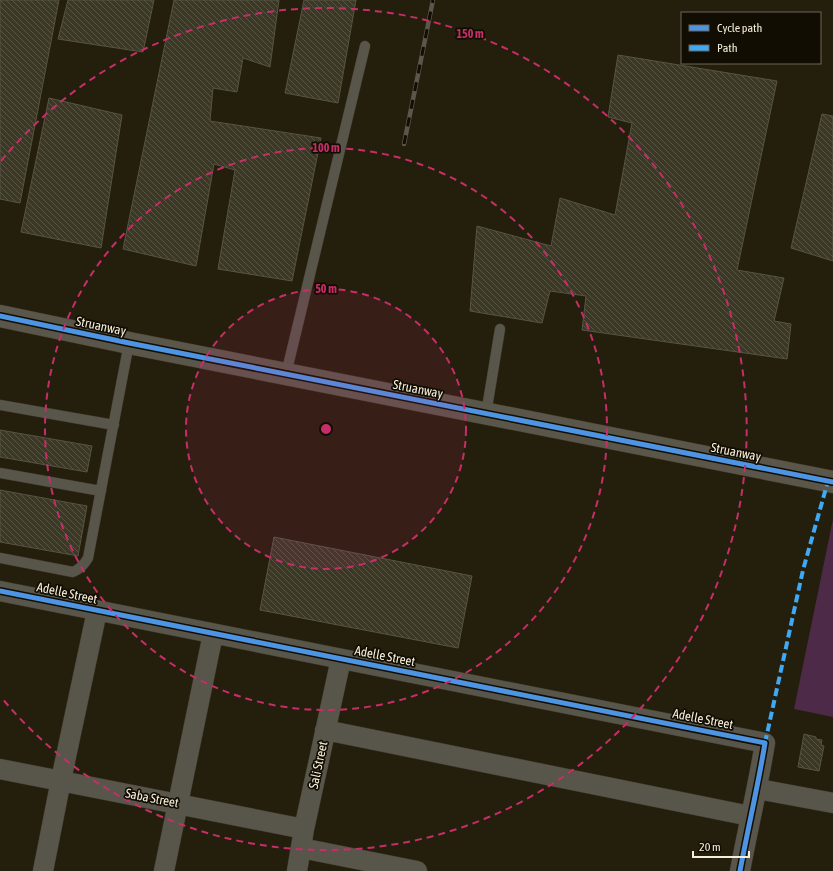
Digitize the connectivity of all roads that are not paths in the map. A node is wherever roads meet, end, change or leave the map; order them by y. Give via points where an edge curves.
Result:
1 (365, 46) dead end
2 (0, 316) edge
3 (500, 329) dead end
4 (129, 343) junction
5 (286, 374) junction
6 (0, 405) edge
7 (486, 414) junction
8 (114, 425) junction
9 (0, 473) edge
10 (833, 482) edge
11 (101, 491) junction
12 (0, 558) edge
13 (0, 591) edge
14 (97, 611) junction
15 (213, 634) junction
16 (342, 658) junction
17 (325, 730) junction
18 (0, 769) edge
19 (60, 780) junction
20 (758, 789) junction
21 (178, 803) junction
22 (833, 804) edge
23 (750, 816) junction
24 (304, 828) junction
25 (301, 848) junction
26 (42, 871) edge
27 (164, 871) edge
28 (297, 871) edge
29 (417, 871) edge
30 (740, 871) edge

1 - 5 lane
2 - 4 street, Struanway
3 - 7 lane
4 - 5 street, Struanway
4 - 8 lane
5 - 7 street, Struanway
6 - 8 lane
7 - 10 street, Struanway
8 - 11 lane
9 - 11 lane
11 - 12 lane via 88,558 79,569 73,572 64,571
13 - 14 street, Adelle Street
14 - 15 street, Adelle Street
14 - 19 street
15 - 16 street, Adelle Street
15 - 21 street
16 - 17 street, Sali Street
16 - 20 street, Adelle Street via 765,742
17 - 23 street
17 - 24 street, Sali Street
18 - 19 street, Saba Street
19 - 21 street, Saba Street
19 - 26 street
20 - 22 street
20 - 23 street
21 - 24 street, Saba Street
21 - 27 street
23 - 30 street
24 - 25 street, Sali Street
25 - 28 street, Sali Street
25 - 29 street

